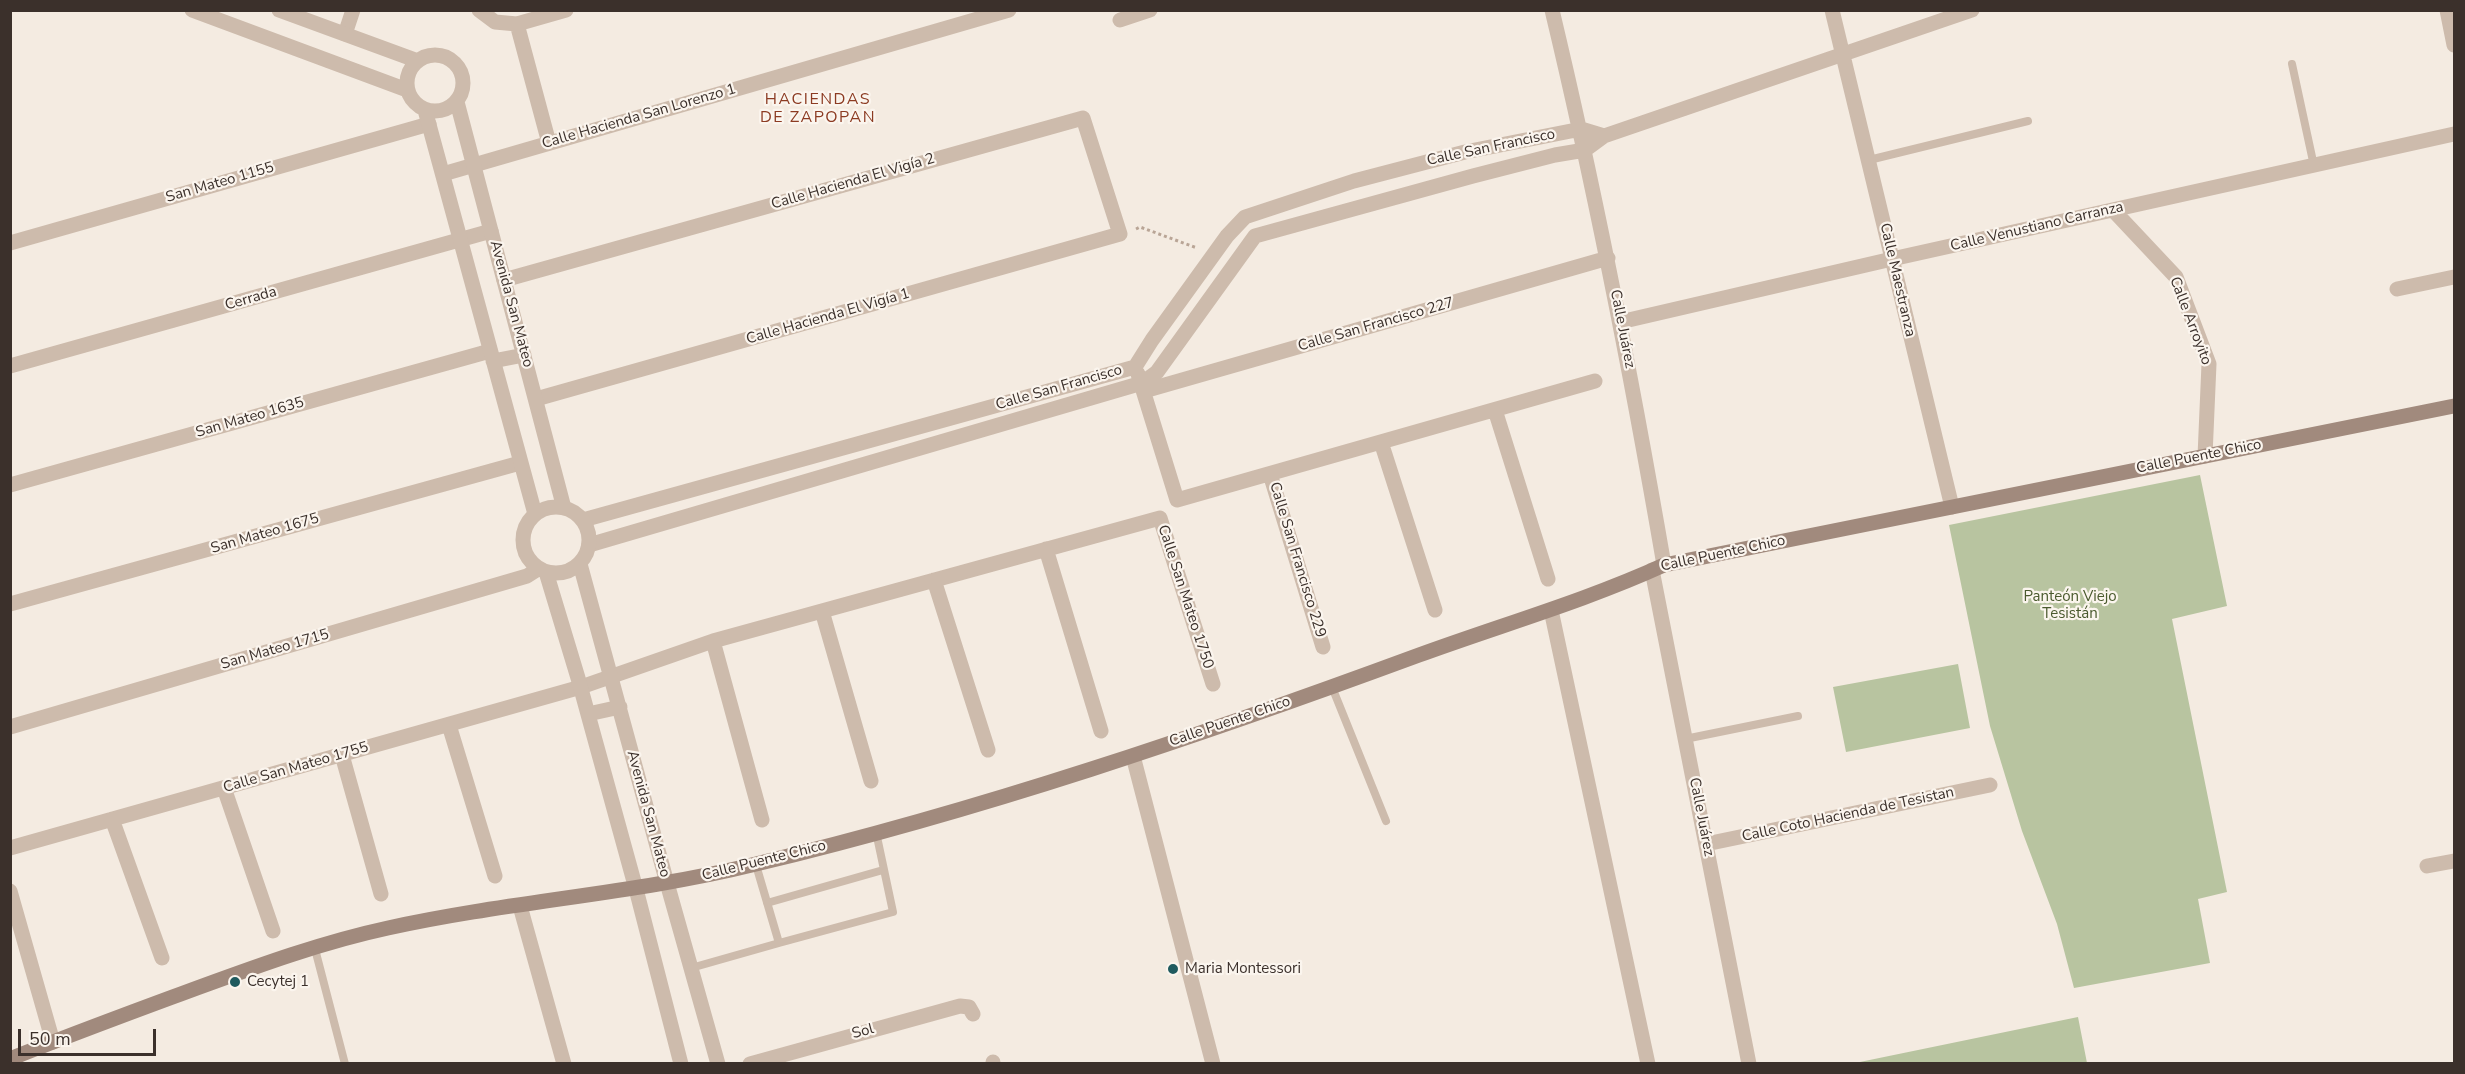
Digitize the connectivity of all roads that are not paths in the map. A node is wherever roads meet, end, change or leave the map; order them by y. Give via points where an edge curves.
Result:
1 (192, 10) edge
2 (279, 10) edge
3 (353, 10) edge
4 (479, 10) edge
5 (566, 10) edge
6 (1009, 10) edge
7 (1150, 10) edge
8 (1552, 10) edge
9 (1832, 10) edge
10 (1972, 10) edge
11 (2447, 10) edge
12 (1120, 21) dead end
13 (518, 24) junction
14 (345, 34) junction
15 (2454, 45) edge
16 (1842, 54) junction
17 (418, 60) junction
18 (2292, 64) dead end
19 (407, 90) junction
20 (457, 102) junction
21 (427, 117) junction
22 (2028, 122) dead end
23 (1581, 129) junction
24 (2454, 134) edge
25 (1604, 136) junction
26 (549, 143) junction
27 (1585, 150) junction
28 (1465, 152) junction
29 (1869, 160) junction
30 (473, 165) junction
31 (2314, 166) junction
32 (442, 174) junction
33 (1473, 176) junction
34 (1354, 181) junction
35 (1362, 207) junction
36 (2113, 210) junction
37 (1236, 224) junction
38 (491, 231) junction
39 (1120, 234) joint
40 (1255, 236) junction
41 (460, 240) junction
42 (10, 243) edge
43 (1608, 258) junction
44 (1892, 259) junction
45 (2454, 277) edge
46 (504, 280) junction
47 (2397, 289) dead end
48 (1620, 322) junction
49 (524, 355) junction
50 (492, 356) junction
51 (10, 366) edge
52 (1135, 367) junction
53 (1595, 381) dead end
54 (1143, 387) junction
55 (536, 399) junction
56 (2454, 406) edge
57 (1495, 410) junction
58 (1382, 442) junction
59 (2205, 456) junction
60 (520, 463) junction
61 (1270, 474) junction
62 (10, 484) edge
63 (1952, 507) junction
64 (564, 508) junction
65 (535, 514) junction
66 (583, 520) junction
67 (589, 545) junction
68 (1046, 549) junction
69 (580, 564) junction
70 (1658, 568) junction
71 (542, 570) junction
72 (1548, 579) dead end
73 (934, 580) junction
74 (10, 604) edge
75 (1436, 610) dead end
76 (1551, 610) junction
77 (822, 611) junction
78 (713, 641) junction
79 (1323, 647) dead end
80 (611, 676) junction
81 (1213, 684) dead end
82 (580, 687) junction
83 (1332, 687) junction
84 (620, 707) junction
85 (588, 714) junction
86 (1798, 716) dead end
87 (449, 725) junction
88 (10, 727) edge
89 (1101, 730) dead end
90 (1685, 739) junction
91 (988, 750) dead end
92 (342, 756) junction
93 (1133, 756) junction
94 (871, 781) dead end
95 (1990, 785) dead end
96 (224, 788) junction
97 (112, 819) junction
98 (762, 820) dead end
99 (1386, 821) dead end
100 (876, 832) junction
101 (1706, 844) junction
102 (10, 848) edge
103 (2454, 861) edge
104 (756, 865) junction
105 (2427, 866) dead end
106 (883, 870) junction
107 (495, 876) dead end
108 (667, 883) junction
109 (636, 889) junction
110 (10, 891) edge
111 (381, 894) dead end
112 (767, 903) junction
113 (520, 906) junction
114 (273, 931) dead end
115 (779, 943) junction
116 (315, 949) junction
117 (162, 958) dead end
118 (691, 969) junction
119 (973, 1014) dead end
120 (53, 1042) junction
121 (10, 1059) edge
122 (345, 1064) edge
123 (564, 1064) edge
124 (681, 1064) edge
125 (718, 1064) edge
126 (750, 1064) edge
127 (1213, 1064) edge
128 (1648, 1064) edge
129 (1749, 1064) edge

1 - 19 street
2 - 14 street, Avenida San Mateo
3 - 14 street
4 - 13 street via 495,22
5 - 13 street
6 - 26 street, Calle Hacienda San Lorenzo 1
7 - 12 street
8 - 23 street, Calle Juárez
9 - 16 street, Calle Maestranza
10 - 16 street, Calle San Francisco
11 - 15 street
13 - 26 street
14 - 17 street, Avenida San Mateo
16 - 25 street, Calle San Francisco
16 - 29 street, Calle Maestranza
17 - 19 street via 407,79
17 - 20 street, Avenida San Mateo via 438,55 456,64 463,83
18 - 31 lane
19 - 21 street
20 - 21 street
20 - 30 street, Avenida San Mateo
21 - 32 street
21 - 42 street, San Mateo 1155
22 - 29 lane
23 - 25 street, Calle San Francisco
23 - 27 street, Calle Juárez
23 - 28 street, Calle San Francisco
24 - 31 street, Calle Venustiano Carranza
25 - 27 street, Calle San Francisco
26 - 30 street, Calle Hacienda San Lorenzo 1
27 - 33 street, Calle San Francisco
27 - 43 street, Calle Juárez
28 - 33 street
28 - 34 street, Calle San Francisco
29 - 44 street, Calle Maestranza
30 - 32 street, Calle Hacienda San Lorenzo 1
30 - 38 street, Avenida San Mateo
31 - 36 street, Calle Venustiano Carranza
32 - 41 street
33 - 35 street, Calle San Francisco
34 - 35 street
34 - 37 street, Calle San Francisco via 1245,217
35 - 40 street, Calle San Francisco
36 - 44 street, Calle Venustiano Carranza
36 - 59 street, Calle Arroyito via 2176,277 2209,364
37 - 40 street
37 - 52 street, Calle San Francisco
38 - 41 street, Cerrada
38 - 46 street, Avenida San Mateo
39 - 46 street, Calle Hacienda El Vigía 2 via 1083,118
39 - 55 street, Calle Hacienda El Vigía 1
40 - 54 street, Calle San Francisco
41 - 50 street
41 - 51 street, Cerrada
43 - 48 street, Calle Juárez
43 - 54 street, Calle San Francisco 227
44 - 48 street, Calle Venustiano Carranza
44 - 63 street, Calle Maestranza
45 - 47 street
46 - 49 street, Avenida San Mateo
48 - 70 street, Calle Juárez via 1631,372
49 - 50 street, San Mateo 1635
49 - 55 street, Avenida San Mateo
50 - 60 street
50 - 62 street, San Mateo 1635
52 - 54 street, Calle San Francisco 229
52 - 66 street, Calle San Francisco
53 - 57 street, Calle San Francisco 229
54 - 61 street, Calle San Francisco 229 via 1177,500
54 - 67 street, Calle San Francisco
55 - 64 street, Avenida San Mateo
56 - 59 main road, Calle Puente Chico
57 - 58 street, Calle San Francisco 229
57 - 72 street
58 - 61 street, Calle San Francisco 229
58 - 75 street
59 - 63 main road, Calle Puente Chico
60 - 65 street
60 - 74 street, San Mateo 1675
61 - 79 street, Calle San Francisco 229
63 - 70 main road, Calle Puente Chico
64 - 65 street via 549,508
64 - 66 street
65 - 71 street, Avenida San Mateo via 527,524 523,548 529,560
66 - 67 street
67 - 69 street
68 - 73 street, Calle San Mateo 1750
68 - 81 street, Calle San Mateo 1750 via 1160,518
68 - 89 street
69 - 71 street via 564,572
69 - 80 street, Avenida San Mateo
70 - 76 main road, Calle Puente Chico
70 - 90 street, Calle Juárez
71 - 82 street, Avenida San Mateo
71 - 88 street, San Mateo 1715
73 - 77 street, Calle San Mateo 1750
73 - 91 street
76 - 83 main road, Calle Puente Chico
76 - 128 street
77 - 78 street, Calle San Mateo 1750
77 - 94 street
78 - 80 street, Calle San Mateo 1750
78 - 98 street
80 - 82 street, Calle San Mateo 1750
80 - 84 street, Avenida San Mateo
82 - 85 street, Avenida San Mateo
82 - 87 street, Calle San Mateo 1755
83 - 93 main road, Calle Puente Chico
83 - 99 lane
84 - 85 street
84 - 108 street, Avenida San Mateo
85 - 109 street, Avenida San Mateo
86 - 90 lane
87 - 92 street, Calle San Mateo 1755
87 - 107 street
90 - 101 street, Calle Juárez
92 - 96 street, Calle San Mateo 1755
92 - 111 street
93 - 100 main road, Calle Puente Chico
93 - 127 street
95 - 101 street, Calle Coto Hacienda de Tesistan
96 - 97 street, Calle San Mateo 1755
96 - 114 street
97 - 102 street, Calle San Mateo 1755
97 - 117 street
100 - 104 main road, Calle Puente Chico
100 - 106 lane
101 - 129 street, Calle Juárez
103 - 105 street
104 - 108 main road, Calle Puente Chico
104 - 112 lane
106 - 112 lane
106 - 115 lane via 893,912
108 - 109 main road, Calle Puente Chico
108 - 118 street, Avenida San Mateo
109 - 113 main road, Calle Puente Chico
109 - 124 street, Avenida San Mateo
110 - 120 street
112 - 115 lane
113 - 116 main road, Calle Puente Chico via 386,928
113 - 123 street
115 - 118 lane
116 - 120 main road, Calle Puente Chico via 275,960
116 - 122 lane
118 - 125 street, Avenida San Mateo
119 - 126 street, Sol via 969,1007 960,1006
120 - 121 main road, Calle Puente Chico

